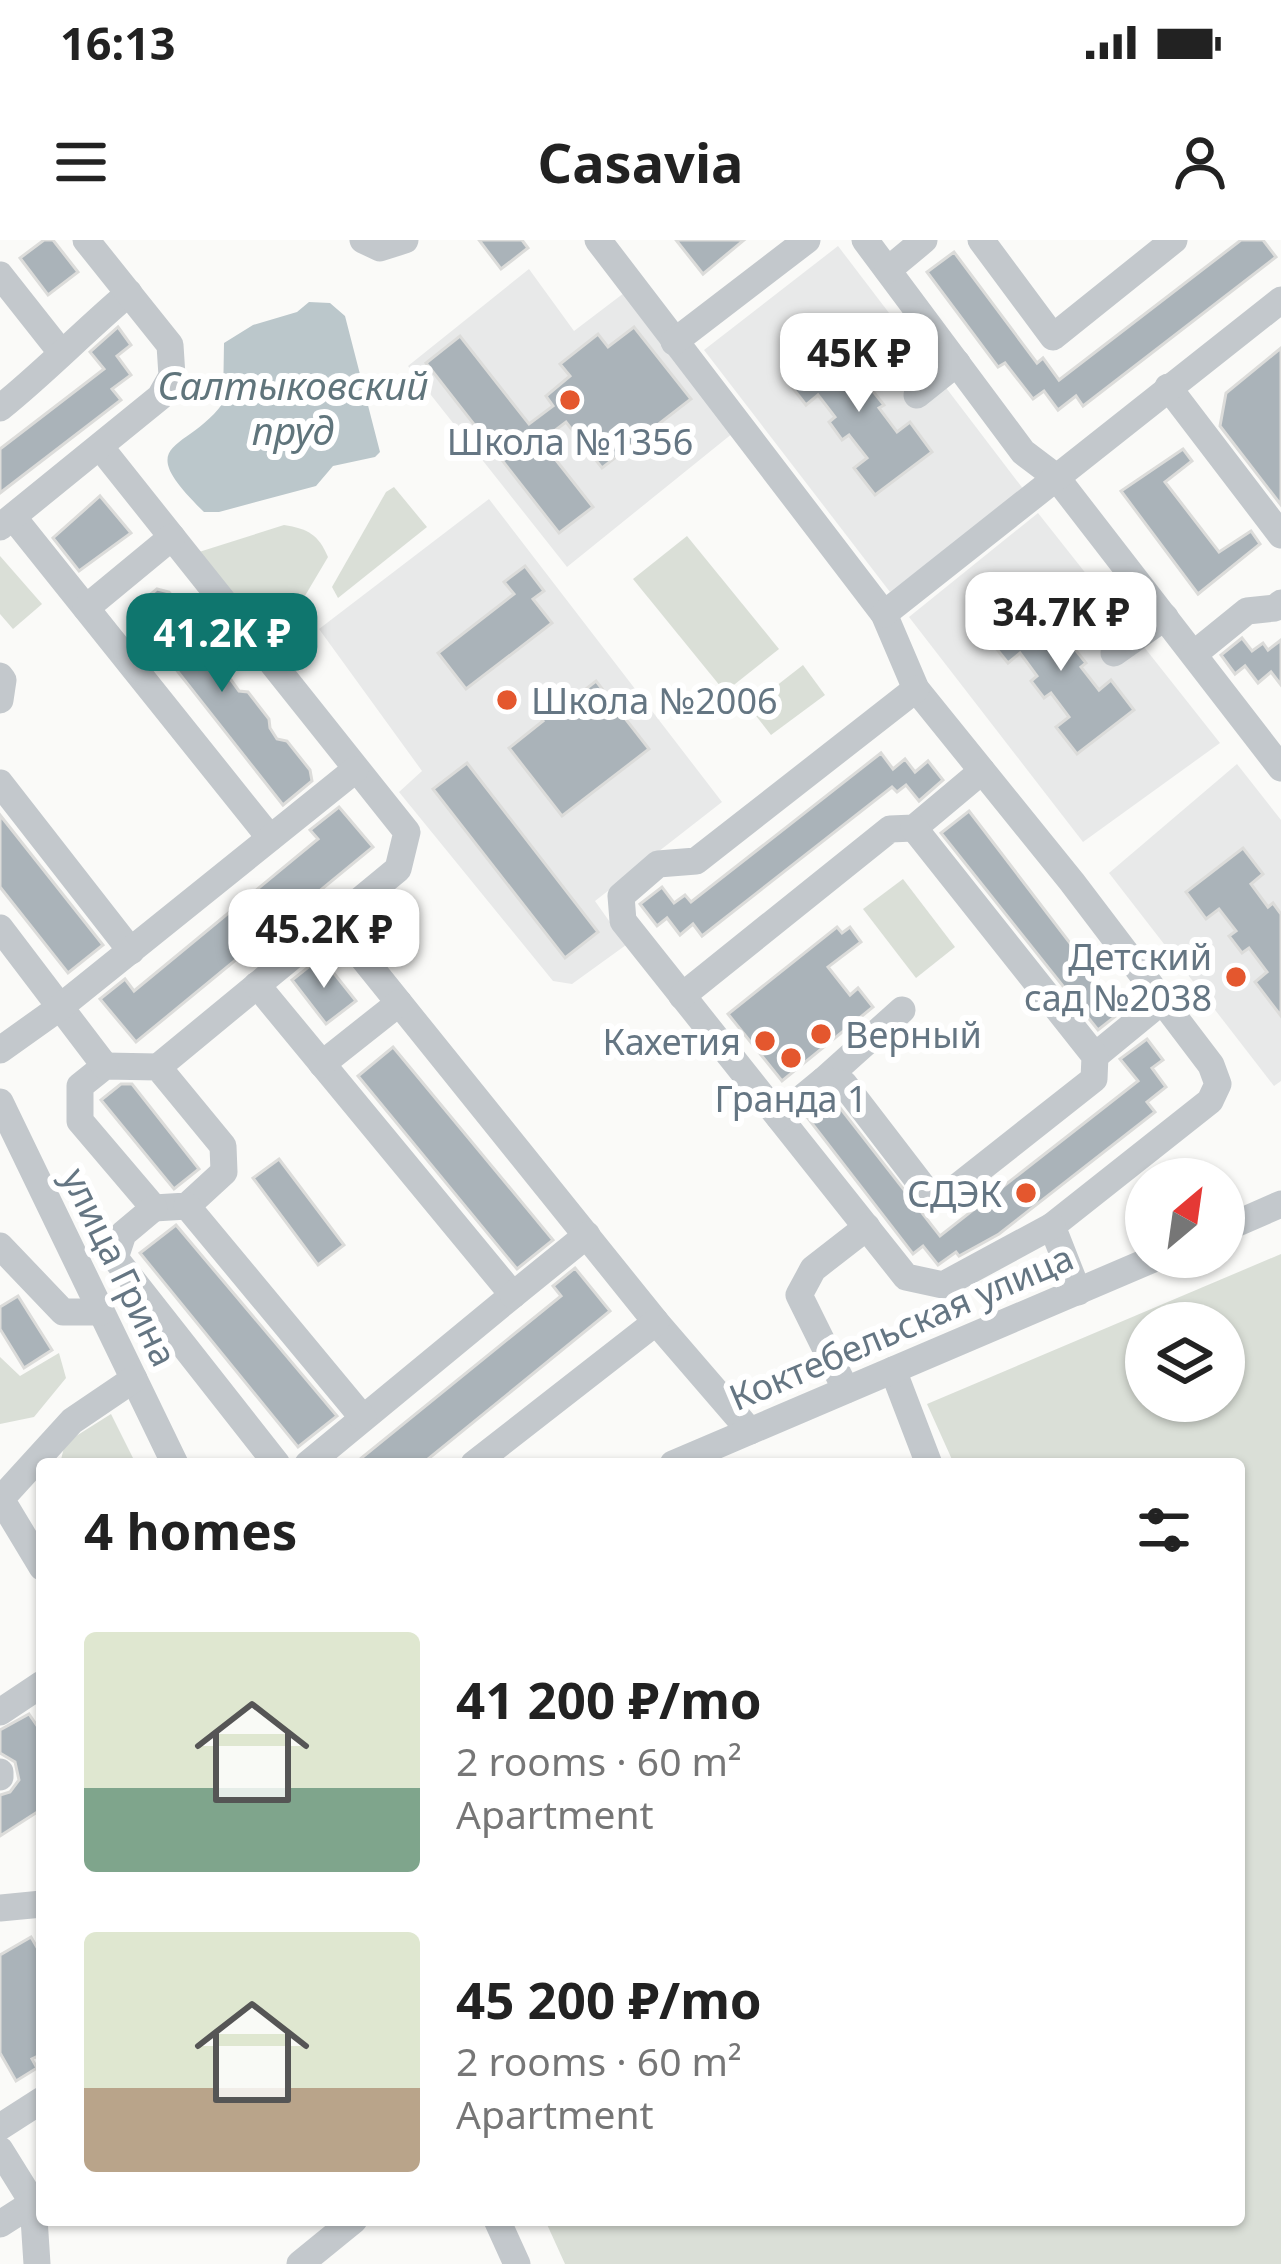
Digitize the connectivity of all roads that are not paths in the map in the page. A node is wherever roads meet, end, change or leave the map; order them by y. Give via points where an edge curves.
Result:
1 (86, 240) edge
2 (363, 240) edge
3 (405, 240) edge
4 (598, 240) edge
5 (807, 240) edge
6 (865, 240) edge
7 (925, 240) edge
8 (981, 240) edge
9 (1174, 240) edge
10 (888, 270) junction
11 (0, 275) edge
12 (128, 293) junction
13 (1281, 300) edge
14 (674, 342) junction
15 (60, 352) junction
16 (957, 363) junction
17 (1168, 387) junction
18 (917, 394) dead end
19 (0, 408) edge
20 (101, 448) junction
21 (1056, 477) junction
22 (7, 522) edge
23 (1281, 535) edge
24 (172, 537) junction
25 (1281, 603) edge
26 (86, 608) junction
27 (884, 614) junction
28 (1165, 617) junction
29 (1114, 653) dead end
30 (1194, 654) junction
31 (0, 676) edge
32 (916, 689) junction
33 (0, 700) edge
34 (1267, 728) edge
35 (1281, 768) edge
36 (356, 770) junction
37 (982, 771) junction
38 (0, 783) edge
39 (914, 828) junction
40 (270, 838) junction
41 (334, 922) junction
42 (0, 928) edge
43 (130, 950) junction
44 (257, 985) junction
45 (682, 996) junction
46 (1162, 1001) junction
47 (399, 1003) junction
48 (59, 1008) junction
49 (902, 1010) dead end
50 (0, 1050) edge
51 (1095, 1056) junction
52 (322, 1064) junction
53 (104, 1066) junction
54 (158, 1067) junction
55 (824, 1080) junction
56 (0, 1102) edge
57 (779, 1117) junction
58 (1281, 1204) edge
59 (187, 1206) junction
60 (154, 1208) junction
61 (1245, 1219) edge
62 (1052, 1226) junction
63 (867, 1227) junction
64 (587, 1235) junction
65 (0, 1246) edge
66 (1125, 1271) edge
67 (1078, 1292) junction
68 (513, 1295) junction
69 (101, 1312) junction
70 (656, 1322) junction
71 (893, 1370) junction
72 (134, 1379) junction
73 (846, 1390) junction
74 (363, 1418) junction
75 (750, 1431) junction
76 (47, 1458) edge
77 (172, 1458) edge
78 (272, 1458) edge
79 (315, 1458) edge
80 (482, 1458) edge
81 (687, 1458) edge
82 (927, 1458) edge
83 (36, 1461) edge
84 (0, 1462) edge
85 (36, 1469) edge
86 (36, 1558) edge
87 (36, 1688) edge
88 (0, 1712) edge
89 (36, 1905) edge
90 (0, 1908) edge
91 (36, 2104) edge
92 (0, 2127) edge
93 (0, 2150) edge
94 (33, 2203) junction
95 (0, 2224) edge
96 (347, 2226) edge
97 (500, 2226) edge
98 (37, 2264) edge
99 (300, 2264) edge
100 (518, 2264) edge

1 - 12 street
2 - 3 street via 380,248
4 - 14 street
5 - 14 street
6 - 10 street
7 - 10 street
8 - 9 street via 1053,337
10 - 16 street
11 - 15 street
12 - 15 street
12 - 20 street via 170,345 172,376 160,397
13 - 17 street
14 - 27 street
15 - 19 street
16 - 18 street
16 - 21 street via 1023,452
17 - 21 street
17 - 23 street
20 - 22 street
20 - 24 street
21 - 27 street
21 - 28 street
22 - 26 street
24 - 26 street
24 - 36 street
25 - 30 street via 1247,611
26 - 40 street
27 - 32 street
28 - 29 street
28 - 30 street
30 - 34 street
31 - 33 street
32 - 37 street
32 - 45 street via 696,862 658,864 620,896 623,921
34 - 35 street
36 - 40 street
36 - 41 street via 406,832 398,868
37 - 39 street
37 - 46 street
38 - 43 street
39 - 45 street via 890,830
39 - 51 street
40 - 43 street
41 - 44 street
41 - 47 street
42 - 48 street
43 - 48 street
44 - 52 street
44 - 54 street
45 - 57 street
46 - 51 street
46 - 62 street via 1211,1065 1217,1084 1210,1101
47 - 52 street
47 - 64 street
48 - 50 street
48 - 53 street
49 - 55 street
51 - 55 street via 1094,1079 952,1191 930,1196 844,1084
52 - 68 street
53 - 54 street
53 - 60 street via 80,1086 80,1121
54 - 59 street via 223,1146 224,1172
55 - 57 street
56 - 69 street, улица Грина
57 - 63 street
58 - 61 street
59 - 60 street
59 - 74 street
60 - 78 street via 123,1234 116,1258
62 - 63 street via 943,1285 906,1277
62 - 67 street
63 - 73 street via 813,1269 800,1294
64 - 68 street
64 - 70 street
65 - 69 street via 63,1312
66 - 67 street, Коктебельская улица
67 - 71 street, Коктебельская улица
68 - 74 street
69 - 72 street, улица Грина
70 - 75 street
70 - 80 street
71 - 73 street, Коктебельская улица
71 - 82 street
72 - 76 street via 71,1421
72 - 77 street, улица Грина
73 - 75 street, Коктебельская улица
74 - 79 street
75 - 81 street, Коктебельская улица
83 - 84 street
85 - 86 street via 1,1499
87 - 88 street
89 - 90 street
91 - 92 street
93 - 94 street
94 - 95 street
94 - 98 street
96 - 99 street
97 - 100 street

